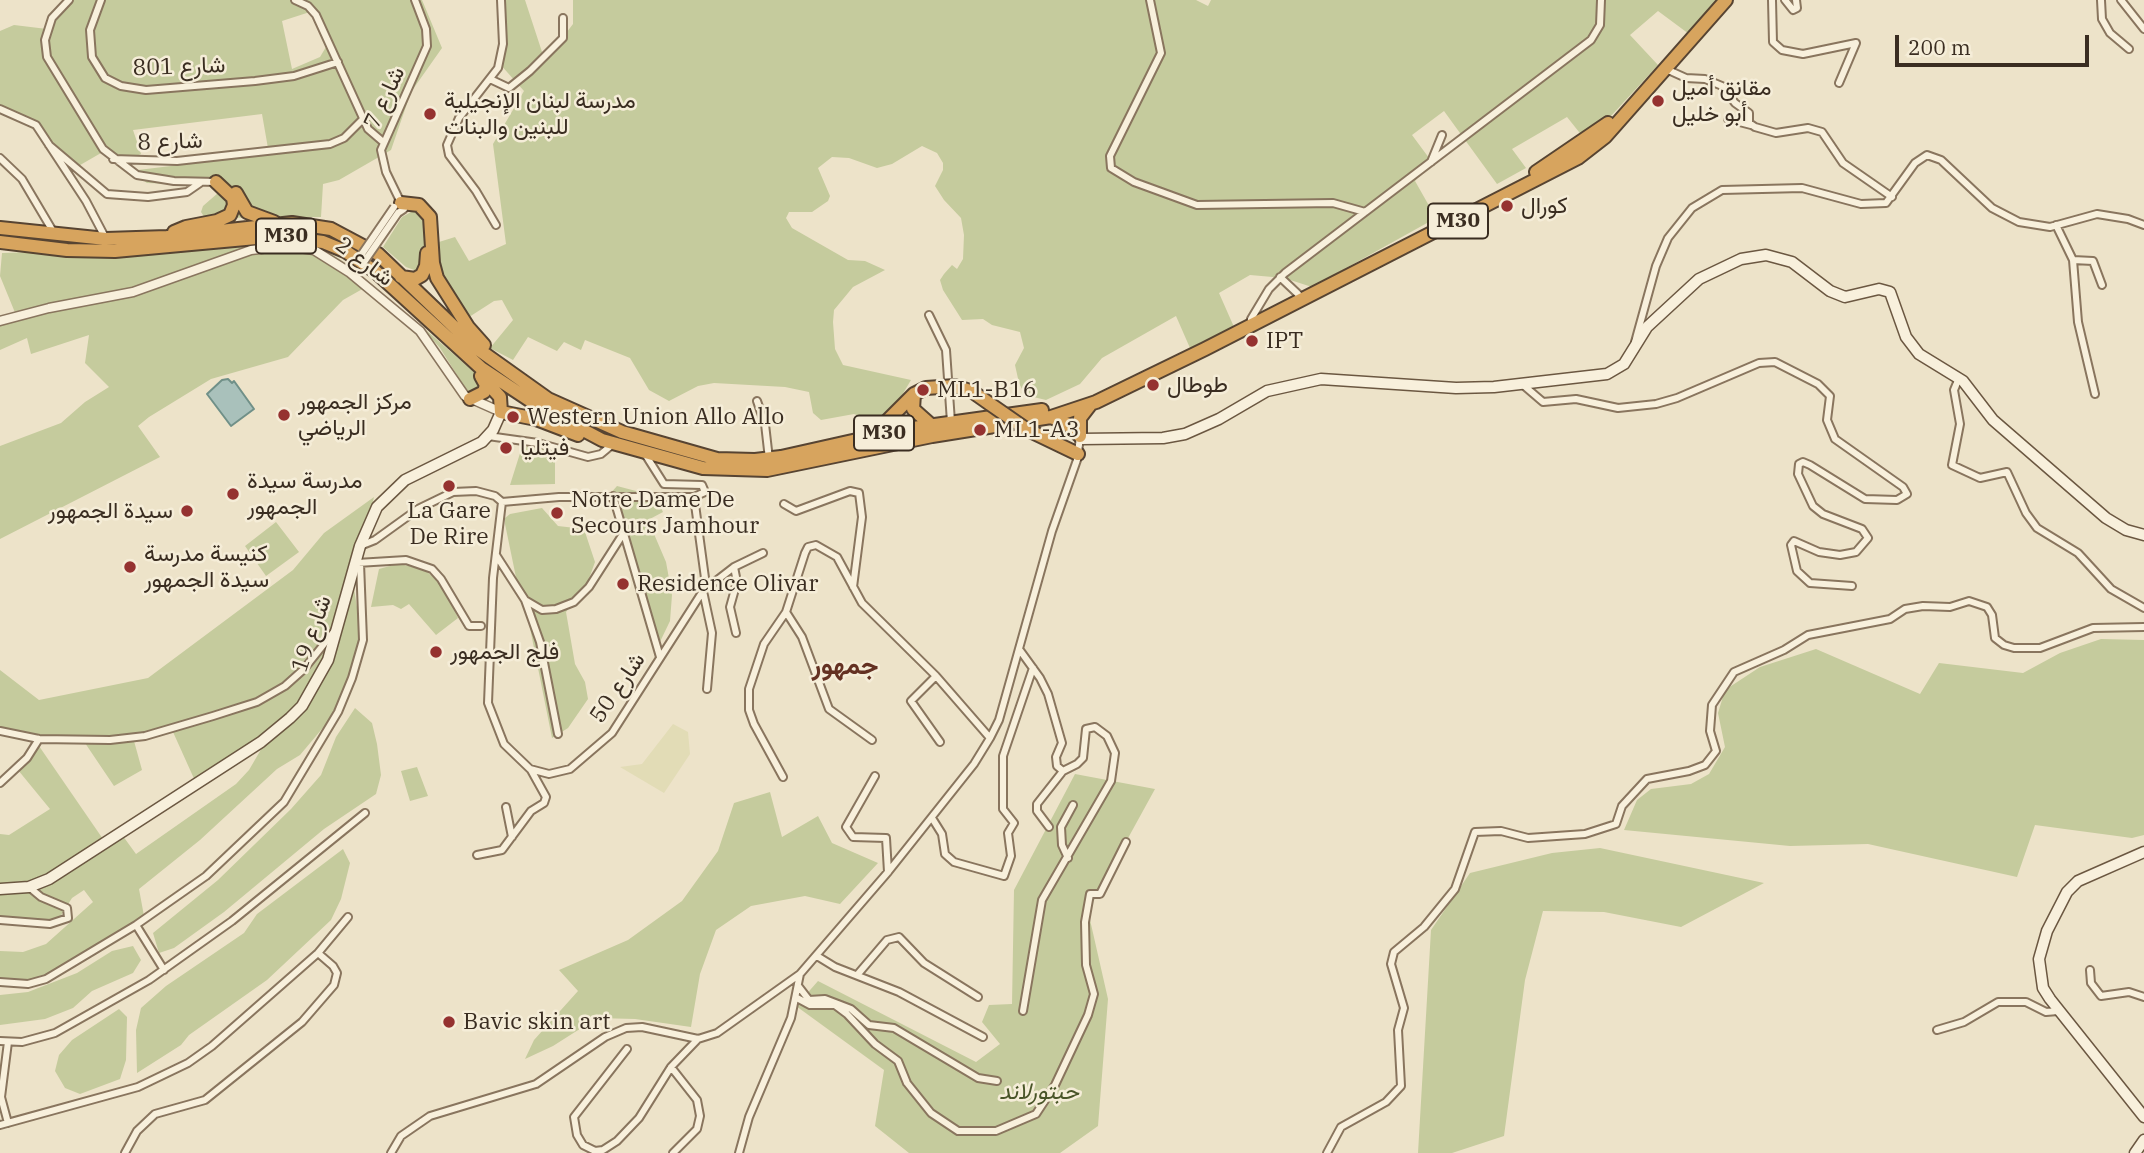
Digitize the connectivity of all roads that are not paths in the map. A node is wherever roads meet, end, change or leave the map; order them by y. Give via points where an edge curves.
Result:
1 (69, 0) edge
2 (100, 0) edge
3 (295, 0) edge
4 (415, 0) edge
5 (501, 0) edge
6 (1150, 0) edge
7 (1601, 0) edge
8 (1718, 0) edge
9 (1726, 0) edge
10 (1772, 0) edge
11 (1784, 0) edge
12 (1796, 0) edge
13 (2101, 0) edge
14 (2121, 0) edge
15 (563, 18) dead end
16 (2144, 29) edge
17 (2129, 49) dead end
18 (338, 62) junction
19 (1665, 68) junction
20 (490, 79) junction
21 (1839, 83) dead end
22 (0, 109) edge
23 (363, 119) junction
24 (1728, 119) dead end
25 (1751, 125) junction
26 (1442, 135) dead end
27 (382, 141) junction
28 (49, 145) junction
29 (0, 158) edge
30 (112, 159) junction
31 (1431, 163) junction
32 (201, 181) junction
33 (216, 182) junction
34 (1892, 197) junction
35 (399, 208) junction
36 (1365, 212) junction
37 (278, 224) junction
38 (496, 225) dead end
39 (2056, 225) junction
40 (2144, 226) edge
41 (0, 228) edge
42 (55, 236) junction
43 (167, 237) junction
44 (106, 239) junction
45 (0, 242) edge
46 (2073, 260) junction
47 (352, 274) junction
48 (1280, 277) junction
49 (408, 278) junction
50 (2102, 285) dead end
51 (443, 291) junction
52 (1298, 294) junction
53 (929, 315) dead end
54 (1251, 319) junction
55 (0, 321) edge
56 (450, 342) junction
57 (1633, 350) junction
58 (481, 376) junction
59 (1959, 378) junction
60 (1522, 384) junction
61 (530, 387) junction
62 (920, 391) junction
63 (2095, 394) dead end
64 (470, 399) junction
65 (757, 401) dead end
66 (1096, 402) junction
67 (501, 412) junction
68 (1051, 416) junction
69 (951, 422) junction
70 (931, 425) junction
71 (488, 436) junction
72 (1080, 437) junction
73 (855, 441) junction
74 (608, 442) junction
75 (645, 454) junction
76 (1078, 454) junction
77 (769, 459) junction
78 (672, 461) junction
79 (657, 470) junction
80 (613, 496) junction
81 (694, 497) junction
82 (502, 502) junction
83 (784, 504) dead end
84 (624, 534) junction
85 (2144, 535) edge
86 (360, 546) junction
87 (495, 553) junction
88 (763, 553) dead end
89 (358, 563) junction
90 (734, 567) junction
91 (1852, 586) dead end
92 (852, 589) junction
93 (703, 591) junction
94 (524, 600) junction
95 (2144, 608) edge
96 (786, 612) junction
97 (339, 625) junction
98 (481, 626) dead end
99 (2144, 627) edge
100 (736, 633) dead end
101 (1019, 649) junction
102 (660, 657) junction
103 (1033, 668) junction
104 (936, 676) junction
105 (707, 689) dead end
106 (0, 731) edge
107 (558, 734) dead end
108 (990, 738) junction
109 (39, 739) junction
110 (873, 740) dead end
111 (940, 742) dead end
112 (530, 769) junction
113 (1063, 771) junction
114 (875, 776) dead end
115 (783, 777) dead end
116 (0, 783) edge
117 (1073, 805) dead end
118 (506, 807) dead end
119 (365, 813) dead end
120 (932, 818) junction
121 (1049, 827) dead end
122 (512, 836) junction
123 (1126, 842) dead end
124 (2144, 852) edge
125 (477, 855) dead end
126 (1068, 858) junction
127 (888, 872) junction
128 (29, 887) junction
129 (0, 889) edge
130 (348, 917) dead end
131 (0, 920) edge
132 (136, 925) junction
133 (318, 953) junction
134 (817, 956) junction
135 (164, 970) junction
136 (2090, 970) dead end
137 (800, 974) junction
138 (858, 974) junction
139 (0, 982) edge
140 (799, 987) junction
141 (978, 997) dead end
142 (2144, 997) edge
143 (797, 999) junction
144 (1023, 1011) dead end
145 (2058, 1011) junction
146 (1937, 1030) dead end
147 (983, 1037) dead end
148 (698, 1039) junction
149 (4, 1041) edge
150 (627, 1049) dead end
151 (671, 1067) junction
152 (997, 1081) dead end
153 (2144, 1117) edge
154 (8, 1123) junction
155 (0, 1125) edge
156 (2144, 1140) edge
157 (125, 1153) edge
158 (391, 1153) edge
159 (673, 1153) edge
160 (739, 1153) edge
161 (1327, 1153) edge
162 (2135, 1153) edge

1 - 30 street, شارع 8 via 52,18 45,40 47,57 89,131
2 - 18 street, شارع 801 via 90,30 92,57 105,78 121,86 146,90 230,84 295,76
3 - 18 street via 316,15
4 - 27 street, شارع 7 via 427,46
5 - 20 street via 502,53
6 - 36 street via 1161,53 1110,156 1111,167 1134,182 1197,205 1333,203
7 - 31 street via 1600,25 1591,40
8 - 52 highway, M30 via 1625,106 1581,144 1482,202
9 - 19 highway, M30
10 - 21 street via 1773,42 1782,50 1803,54 1856,43
11 - 12 street via 1793,10
13 - 17 street via 2102,19
14 - 16 street
15 - 20 street via 563,38 530,71 509,88
18 - 23 street
19 - 25 street via 1726,88 1735,103 1749,113
19 - 66 highway, M30 via 1605,137 1549,174
20 - 38 street via 460,118 447,145 449,155
22 - 28 street via 33,123
23 - 27 street via 371,134
23 - 30 street, شارع 8 via 342,141 330,144 177,161
24 - 25 street
25 - 34 street via 1776,132 1817,129 1843,163
26 - 31 street
27 - 35 street, شارع 7 via 383,164
28 - 32 street via 107,194 148,197 187,192
28 - 44 street
29 - 42 street via 22,179
30 - 32 street via 137,175
31 - 36 street
32 - 33 street
33 - 37 highway via 233,189 247,212
33 - 43 highway via 233,198 230,215 179,229
34 - 39 street via 1918,160 1933,156 2004,215 2035,227
34 - 57 street via 1886,203 1869,205 1802,188 1764,187 1722,190 1705,198 1668,238
35 - 47 street, bridge
35 - 49 highway via 418,211 427,224 426,266
35 - 51 highway via 419,205 430,216 433,263
36 - 48 street
37 - 43 highway, M30
37 - 49 highway, M30 via 307,224 342,233
39 - 40 street via 2097,214
39 - 46 street
41 - 42 highway, M30
42 - 44 highway, M30
43 - 44 highway, M30
45 - 56 highway, M30 via 115,251 278,236 313,239 345,251 376,272
46 - 50 street via 2093,261
46 - 63 street via 2078,322
47 - 55 street, شارع 2 via 314,250 265,247 133,292
47 - 64 street, شارع 2 via 420,331
48 - 52 street
48 - 54 street
49 - 51 highway
49 - 61 highway, M30 via 475,347
51 - 61 highway via 476,338
52 - 54 highway, M30
53 - 69 street via 946,350
54 - 69 highway, M30 via 1088,398 1030,413
56 - 58 highway
56 - 74 highway, M30 via 520,395
57 - 59 main road via 1660,312 1699,279 1741,259 1766,255 1792,262 1845,297 1879,289 1890,292 1913,348
57 - 60 main road via 1613,372
58 - 64 highway via 484,392
58 - 67 highway via 500,397
59 - 85 main road via 1993,420 2106,518
59 - 95 street via 1954,390 1960,424 1952,465 1977,478 2007,472 2037,528 2078,553 2110,589
60 - 72 main road via 1456,388 1321,379 1267,391 1185,434
60 - 91 street via 1543,402 1576,400 1618,408 1677,398 1759,363 1775,362 1818,384 1830,396 1827,420 1835,439 1903,487 1906,494 1897,500 1866,499 1810,465 1799,464 1798,474 1813,506 1822,514 1862,528 1868,538 1856,552 1840,555 1794,541 1797,571 1810,583
61 - 77 highway, M30 via 608,427 686,452 729,460
62 - 70 highway via 914,409
62 - 73 highway
62 - 76 highway, bridge via 955,386 973,392 1026,429
64 - 67 street
65 - 77 street
66 - 68 highway, M30
66 - 72 highway via 1082,414
67 - 71 main road, شارع 19
67 - 74 highway
68 - 72 highway
68 - 78 highway, M30 via 767,470 713,470
69 - 70 highway, M30
70 - 73 highway, M30
71 - 74 street via 588,457 605,452
71 - 86 main road, شارع 19 via 405,480 377,508
72 - 76 street
73 - 77 highway, M30
74 - 75 highway, M30
75 - 78 highway, M30
75 - 79 street
76 - 101 street
78 - 79 street
79 - 81 street via 667,485 704,485 705,492
80 - 81 street
80 - 82 street
80 - 84 street
81 - 93 street
82 - 86 street via 476,491 453,492
82 - 87 street
83 - 92 street via 796,511 850,491 859,493 862,517
84 - 94 street via 589,587 573,602 542,610
84 - 102 street
86 - 89 main road, شارع 19
87 - 94 street
87 - 112 street via 488,703 504,744
88 - 90 street, شارع 50
89 - 97 main road, شارع 19
89 - 98 street via 406,560 432,569 470,626
89 - 132 street via 363,618 359,653 338,712 291,792 215,868
90 - 93 street, شارع 50
90 - 100 street via 737,582 730,607
92 - 96 street via 836,557 820,546 808,547
92 - 104 street
93 - 102 street, شارع 50
93 - 105 street via 712,634
94 - 107 street via 540,642
96 - 110 street via 802,637 829,709
96 - 115 street via 764,644 748,699 754,724
97 - 109 street via 296,678 257,702 132,738
97 - 128 main road, شارع 19 via 314,688 290,718 144,819
99 - 161 street via 2093,628 2040,648 2014,648 1995,638 1992,615 1986,607 1969,601 1950,607 1914,607 1890,619 1808,635 1734,672 1712,705 1710,731 1716,751 1705,765 1647,779 1622,806 1616,824 1585,834 1528,838 1501,831 1475,832 1455,889 1424,927 1394,952 1391,964 1404,1008 1398,1030 1401,1086 1386,1102 1341,1127
101 - 103 street
101 - 108 street
102 - 112 street, شارع 50 via 628,712 584,758 559,774
103 - 113 street via 1048,694 1062,743 1057,766
103 - 120 street via 1003,757 1003,809 1014,823 1008,834 1011,856 1004,876 954,862 945,855 942,834
104 - 108 street
104 - 111 street via 911,701
106 - 109 street
108 - 120 street
109 - 116 street via 27,758
112 - 122 street via 546,797
113 - 121 street via 1037,804
113 - 126 street via 1083,758 1086,729 1095,727 1107,736 1115,753 1111,781
114 - 127 street via 846,827 853,837 886,838
117 - 126 street via 1061,827
118 - 122 street
119 - 135 street
120 - 127 street
122 - 125 street via 502,850
123 - 143 street via 1100,894 1090,894 1086,965 1094,994 1088,1015 1036,1114 996,1131 958,1131 931,1113 898,1061 847,1014 835,1005 810,1005
124 - 145 main road via 2078,881 2055,913 2039,959 2043,988
126 - 144 street via 1042,900
127 - 134 street
128 - 129 main road, شارع 19
128 - 131 street via 67,908 68,918 50,924
130 - 133 street
132 - 135 street
132 - 139 street via 46,979 28,984
133 - 154 street via 188,1063 138,1087
133 - 157 street via 337,973 334,985 302,1022 205,1100 155,1114 137,1131
134 - 137 street
134 - 138 street
135 - 149 street via 55,1033 22,1042
136 - 142 street via 2091,983 2101,996 2129,992
137 - 140 street
137 - 148 street via 717,1033
138 - 141 street via 887,940 899,937 924,962
138 - 147 street
140 - 143 street
140 - 152 street via 809,1000 825,999 851,1009 869,1025 894,1028 978,1077
143 - 160 street
145 - 146 street via 2046,1012 2026,1002 1998,1002 1964,1022
145 - 153 main road
148 - 151 street
148 - 158 street via 626,1028 536,1084 430,1116 401,1136
149 - 154 street via 1,1097
150 - 151 street via 574,1117 573,1128 589,1149 599,1152 617,1141 639,1118
151 - 159 street via 697,1100 700,1116 697,1129
154 - 155 street
156 - 162 main road

